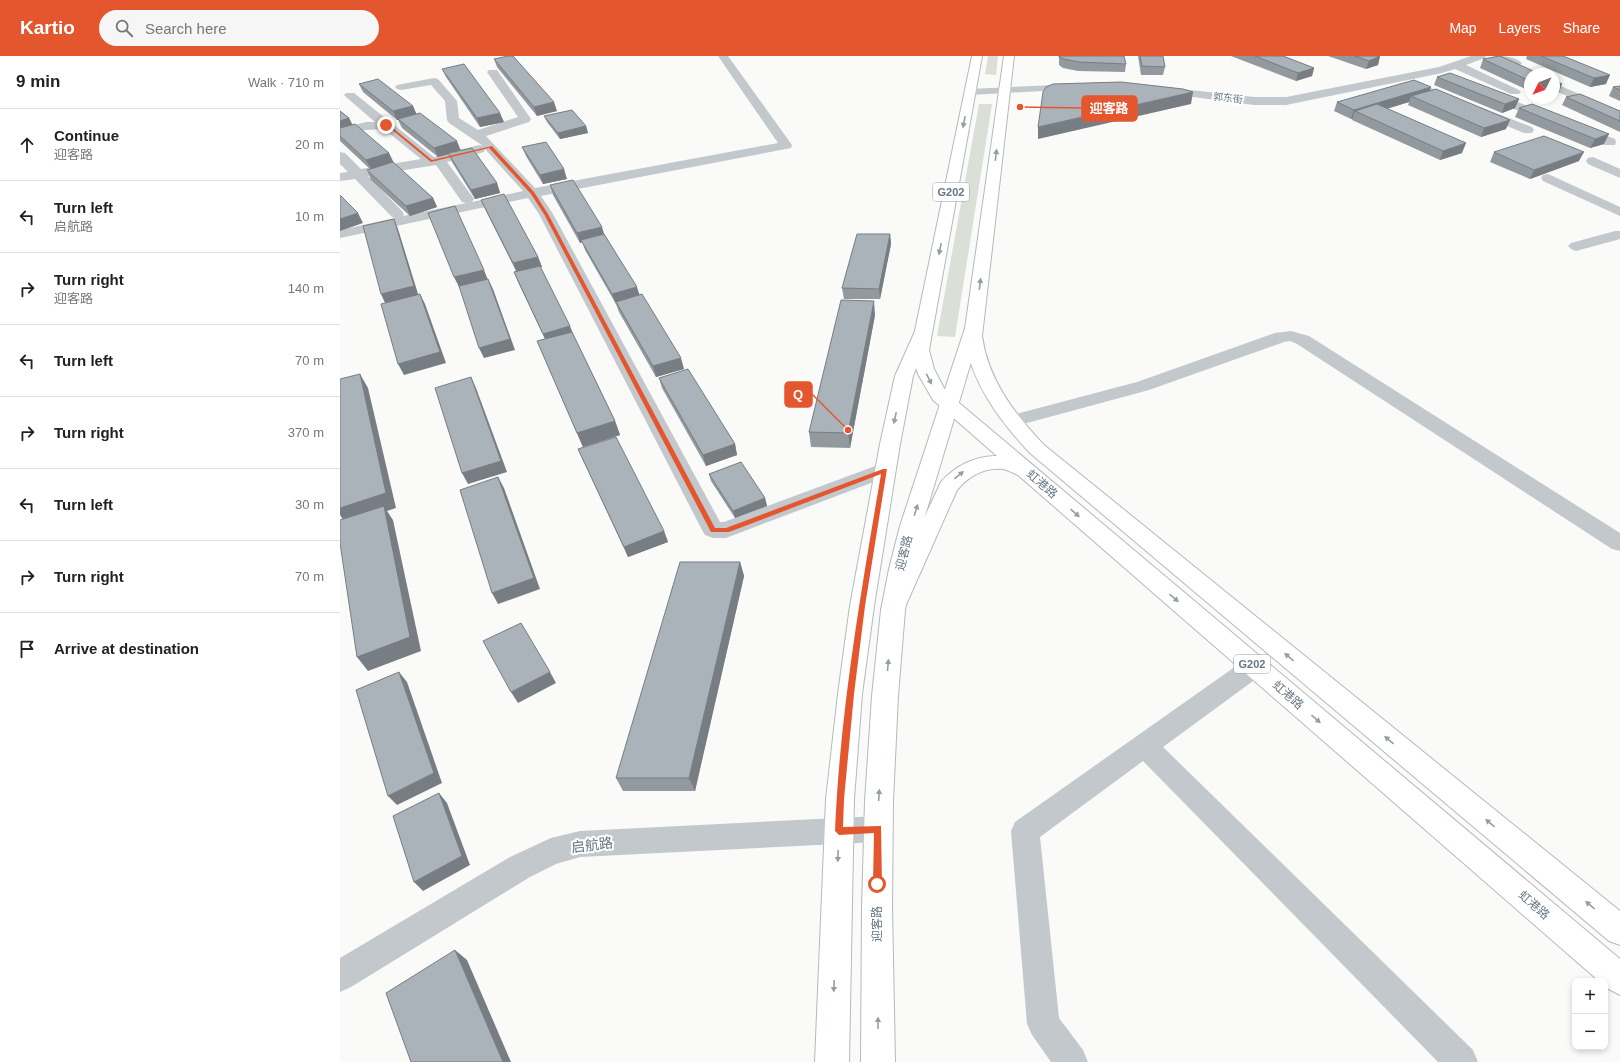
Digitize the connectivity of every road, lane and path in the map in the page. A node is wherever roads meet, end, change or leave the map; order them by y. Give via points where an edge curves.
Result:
1 (723, 56) edge
2 (977, 56) edge
3 (1009, 56) edge
4 (1481, 56) edge
5 (1498, 56) edge
6 (1458, 66) junction
7 (493, 72) edge
8 (1524, 72) edge
9 (401, 87) dead end
10 (1084, 87) edge
11 (1149, 89) edge
12 (1560, 89) edge
13 (1005, 91) junction
14 (1431, 91) edge
15 (1478, 91) edge
16 (970, 92) junction
17 (1566, 92) junction
18 (350, 95) dead end
19 (1620, 104) edge
20 (1526, 109) junction
21 (1620, 117) edge
22 (1499, 118) junction
23 (386, 125) junction
24 (1528, 130) dead end
25 (340, 134) edge
26 (477, 135) junction
27 (1610, 142) edge
28 (490, 146) junction
29 (340, 156) edge
30 (435, 160) junction
31 (1593, 161) dead end
32 (358, 174) junction
33 (1620, 174) edge
34 (340, 177) edge
35 (1548, 178) edge
36 (532, 193) junction
37 (467, 199) edge
38 (1620, 212) edge
39 (397, 214) edge
40 (340, 234) edge
41 (1620, 235) edge
42 (1576, 246) dead end
43 (975, 322) junction
44 (924, 328) junction
45 (949, 405) junction
46 (1012, 421) junction
47 (885, 470) junction
48 (1026, 471) junction
49 (1620, 543) edge
50 (893, 610) junction
51 (1254, 666) junction
52 (1145, 746) junction
53 (878, 829) junction
54 (839, 831) junction
55 (1620, 930) edge
56 (340, 976) edge
57 (1620, 979) edge
58 (832, 1062) edge
59 (878, 1062) edge
60 (1071, 1062) edge
61 (1461, 1062) edge

1 - 36 street via 786,145
2 - 16 main road, G202
3 - 13 main road, 迎客路 / G202
4 - 6 street, 郭东街
5 - 8 street via 1517,63 1511,67
6 - 11 street, 郭东街 via 1286,102 1254,101
6 - 20 street via 1541,104
7 - 26 street via 525,119
9 - 26 street via 434,81 451,101 453,120
10 - 13 street
12 - 17 street
13 - 16 street
43 -> 13 main road, 迎客路 / G202
14 - 22 street
15 - 20 street
16 -> 44 main road, G202
17 - 19 street via 1594,92
17 - 21 street
18 - 23 street
20 - 22 street
20 - 27 street
22 - 24 street
23 - 25 street via 366,126
23 - 30 street
26 - 28 street
28 - 30 street
28 - 36 street
29 - 32 street
30 - 32 street
30 - 37 street
31 - 33 street
32 - 34 street
32 - 39 street
35 - 38 street
36 - 40 street
36 - 47 street via 546,214 713,530 726,530
41 - 42 street
43 - 45 main road, 迎客路
43 - 46 main road, 虹港路 / G202 via 973,336 976,355
44 -> 45 main road, 虹港路 / G202 via 920,350 923,367 929,382
44 -> 47 main road via 904,376
45 - 48 main road, 虹港路 / G202
50 -> 45 main road, 迎客路 via 911,526
46 - 49 street via 1143,386 1281,336 1291,336 1303,340
55 -> 46 main road, 虹港路 / G202 via 1037,449
47 - 54 main road via 850,694
50 -> 48 main road via 948,487 955,477 976,465 990,463 1015,465
48 -> 51 main road, 虹港路 / G202
53 -> 50 main road, 迎客路 via 885,696
51 - 52 street
51 -> 57 main road, 虹港路 / G202
52 - 60 street via 1025,831 1043,1024
52 - 61 street
53 - 54 street, 启航路
59 -> 53 main road, 迎客路
54 - 56 street, 启航路 via 580,844 551,852
54 -> 58 main road

